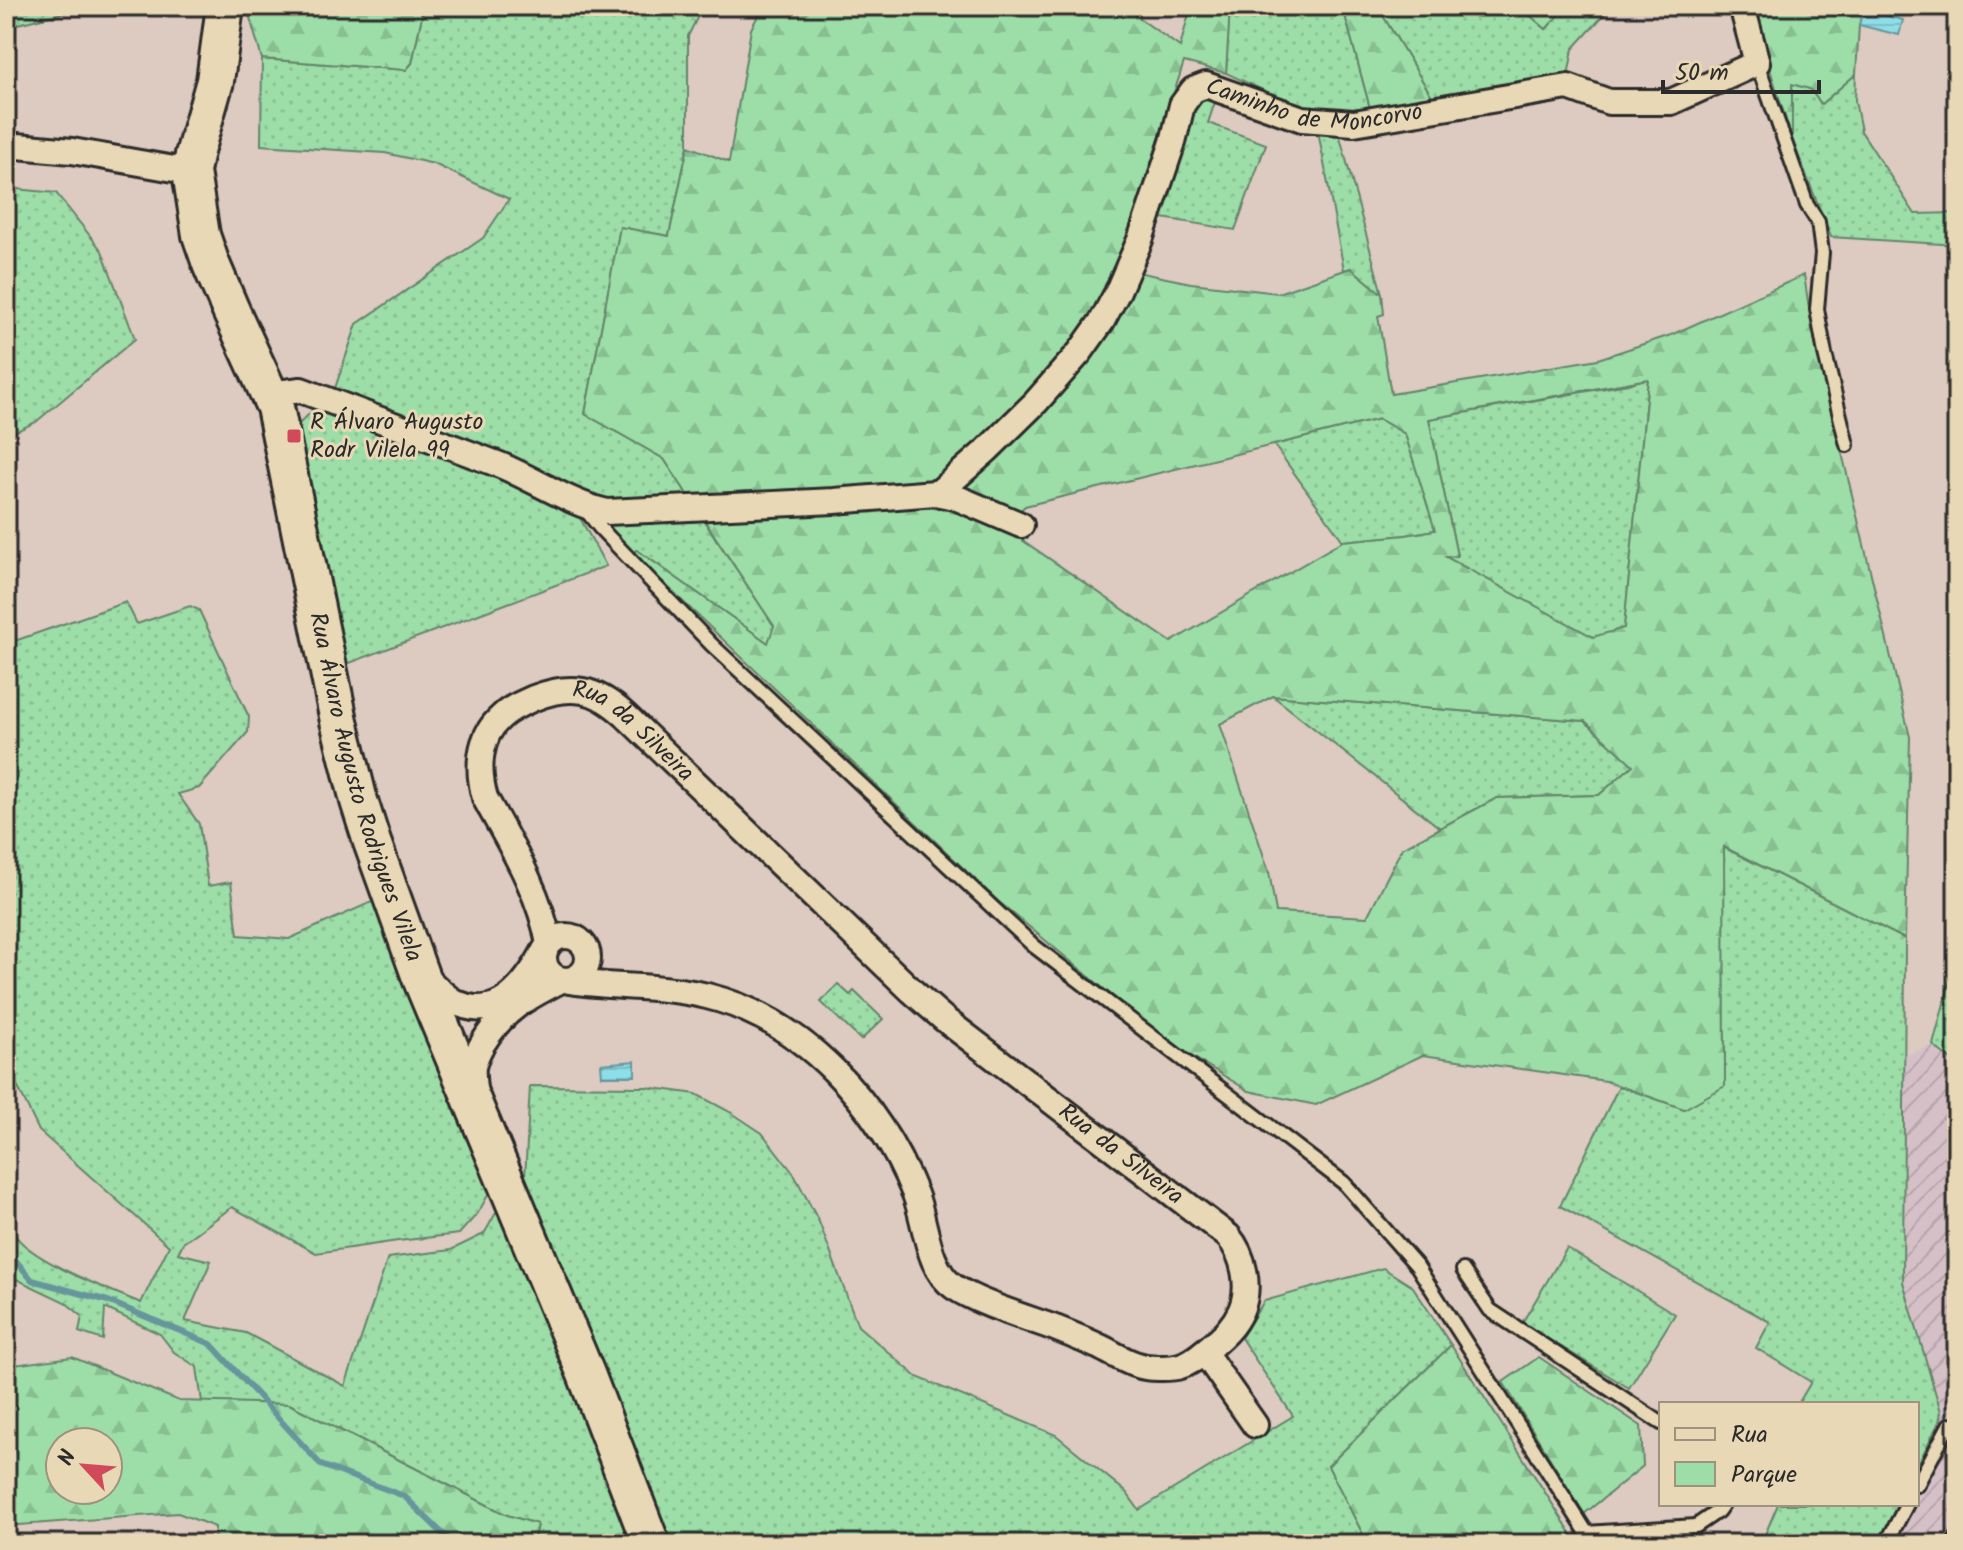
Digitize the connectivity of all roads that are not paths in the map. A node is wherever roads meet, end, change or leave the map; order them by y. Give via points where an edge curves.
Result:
1 (225, 6) edge
2 (1742, 6) edge
3 (1757, 63) junction
4 (6, 145) edge
5 (191, 172) junction
6 (269, 394) junction
7 (1847, 445) dead end
8 (938, 493) junction
9 (583, 506) junction
10 (1021, 525) dead end
11 (531, 885) junction
12 (581, 943) junction
13 (547, 947) junction
14 (419, 971) junction
15 (565, 980) junction
16 (654, 989) junction
17 (469, 1007) junction
18 (491, 1031) junction
19 (448, 1040) junction
20 (476, 1110) junction
21 (1463, 1270) dead end
22 (1204, 1352) junction
23 (1659, 1422) edge
24 (1255, 1425) dead end
25 (1949, 1425) dead end
26 (1919, 1481) edge
27 (1722, 1506) edge
28 (1906, 1506) edge
29 (1586, 1533) junction
30 (1957, 1538) edge
31 (651, 1544) edge
32 (1594, 1544) edge
33 (1886, 1544) edge
34 (1953, 1544) edge

1 - 5 main road, Rua Álvaro Augusto Rodrigues Vilela via 215,81
2 - 3 street
3 - 7 lane via 1807,205 1818,222 1822,253 1817,309
3 - 8 street, Caminho de Moncorvo via 1671,102 1609,102 1568,87 1354,123 1302,119 1206,85 1193,90 1182,105 1140,240 1102,321 1036,402
4 - 5 street
5 - 6 main road, Rua Álvaro Augusto Rodrigues Vilela via 211,264
6 - 9 street via 301,390 500,465
6 - 14 main road, Rua Álvaro Augusto Rodrigues Vilela via 359,801
8 - 9 street via 681,510 607,512
8 - 10 street
9 - 29 lane via 712,645 1034,946 1344,1183 1417,1266
11 - 12 street, Rua da Silveira
11 - 13 street, Rua da Silveira
11 - 22 street, Rua da Silveira via 485,798 482,750 493,726 515,707 544,694 584,691 613,704 944,1019 1228,1236 1242,1261 1244,1300 1229,1332
12 - 13 street via 562,936
12 - 15 street via 588,955 586,969
12 - 16 street, Rua da Silveira via 603,965
13 - 15 street, Rua da Silveira via 544,966
13 - 17 street via 532,975 502,1003
14 - 17 street via 451,1000
14 - 19 main road, Rua Álvaro Augusto Rodrigues Vilela
15 - 16 street, Rua da Silveira
15 - 18 street via 528,997
16 - 22 street, Rua da Silveira via 708,997 758,1016 800,1040 843,1080 871,1114 905,1173 935,1264 954,1287 1133,1365 1178,1367
17 - 19 street via 455,1016
18 - 19 street via 469,1050
18 - 20 street via 472,1071
19 - 20 main road, Rua Álvaro Augusto Rodrigues Vilela
20 - 31 main road, Rua Álvaro Augusto Rodrigues Vilela
21 - 23 lane via 1490,1310
22 - 24 street
25 - 26 lane
27 - 29 lane via 1696,1526
28 - 33 lane
29 - 32 lane
30 - 34 lane

